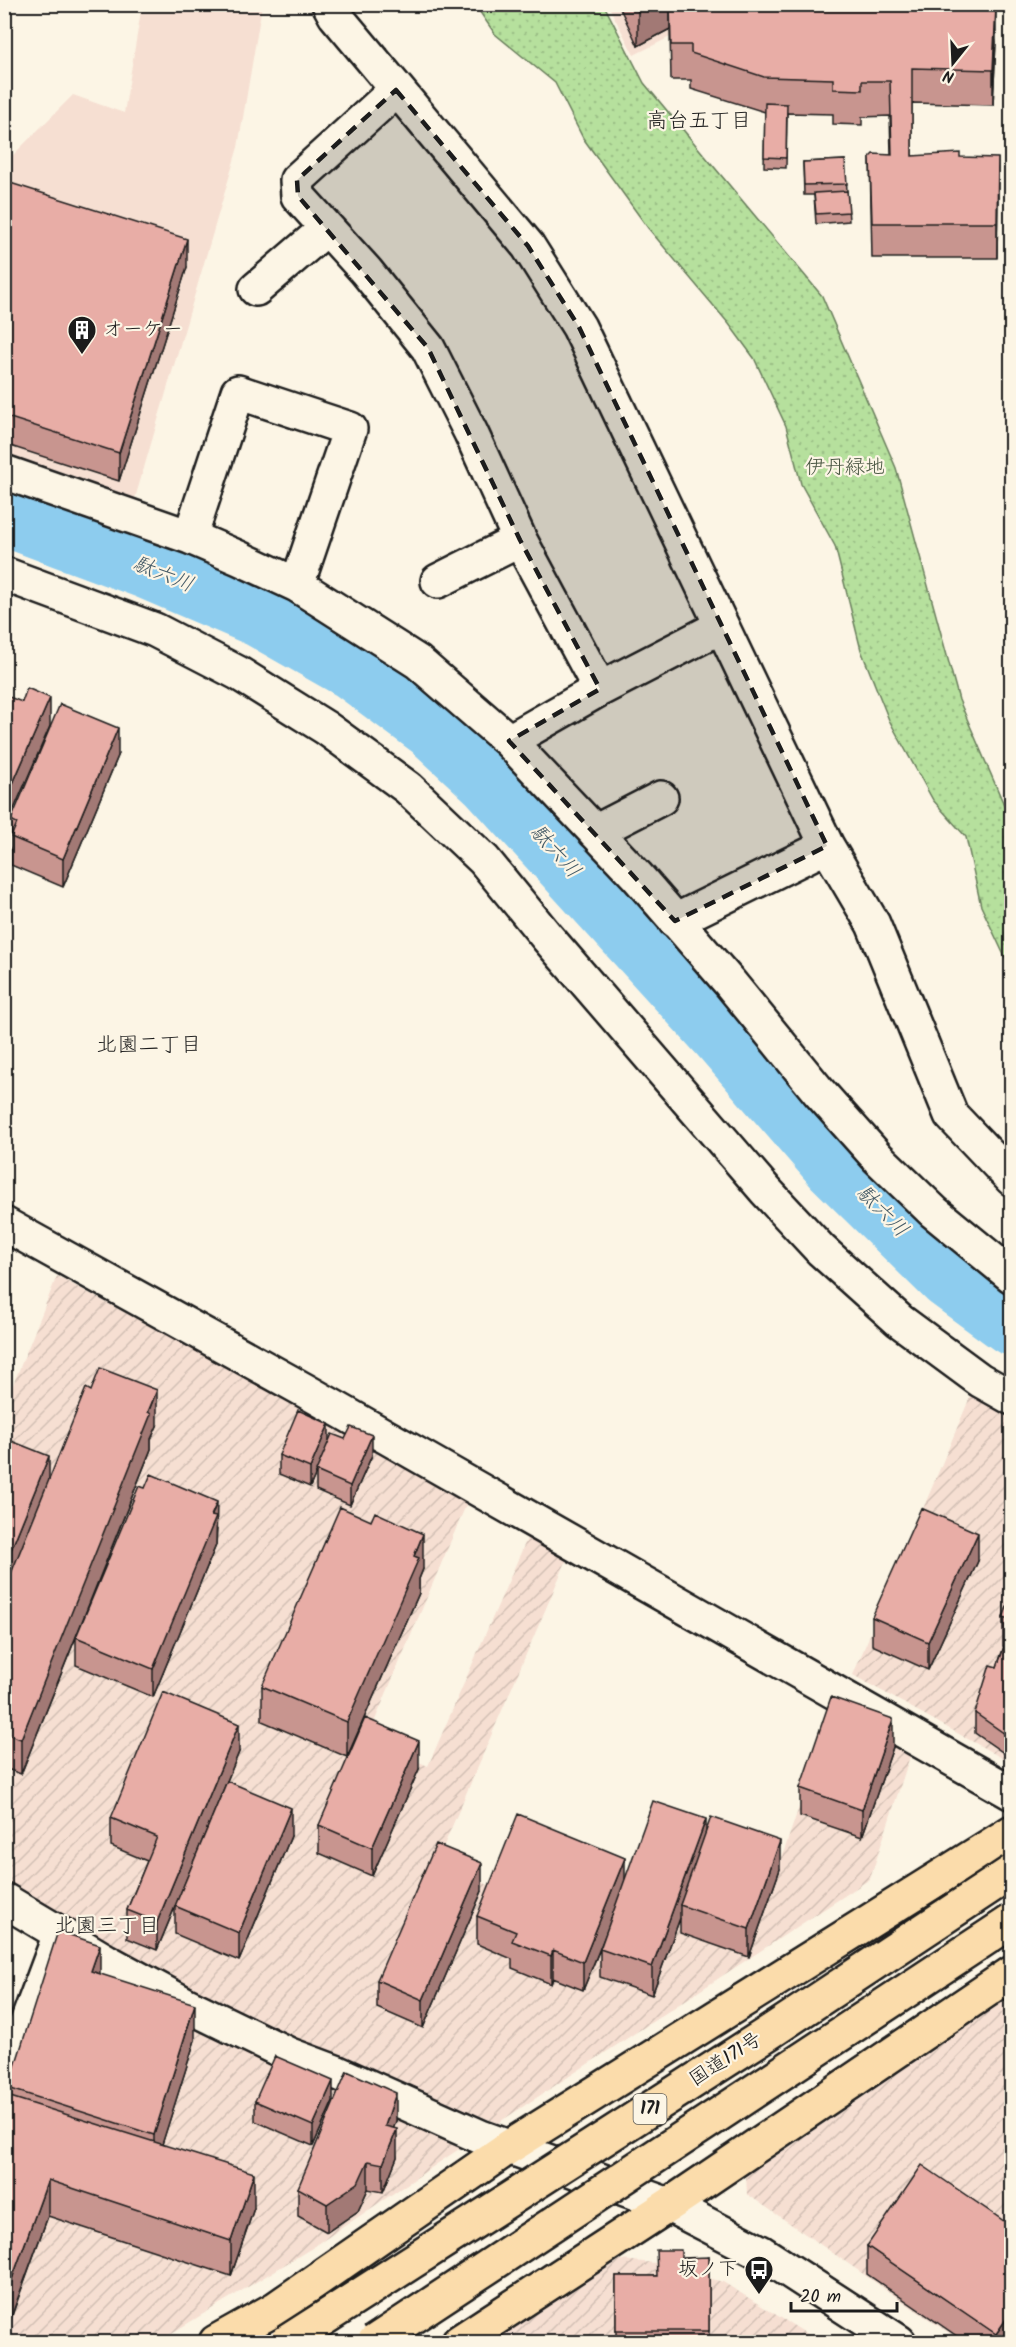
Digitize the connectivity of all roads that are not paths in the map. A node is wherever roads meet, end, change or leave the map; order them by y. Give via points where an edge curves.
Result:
1 (329, 4) edge
2 (396, 90) junction
3 (327, 228) junction
4 (256, 289) dead end
5 (4, 472) edge
6 (190, 537) junction
7 (520, 540) junction
8 (4, 574) edge
9 (438, 581) dead end
10 (297, 585) junction
11 (722, 626) junction
12 (600, 689) junction
13 (509, 741) junction
14 (662, 798) dead end
15 (595, 832) junction
16 (827, 846) junction
17 (675, 921) junction
18 (1011, 1179) edge
19 (4, 1224) edge
20 (1011, 1276) edge
21 (1011, 1398) edge
22 (1011, 1793) edge
23 (1011, 1833) edge
24 (1011, 1872) edge
25 (4, 1900) edge
26 (1011, 1921) edge
27 (60, 1933) junction
28 (1011, 1973) edge
29 (4, 2084) edge
30 (509, 2147) junction
31 (669, 2205) junction
32 (216, 2343) edge
33 (287, 2343) edge
34 (374, 2343) edge
35 (459, 2343) edge
36 (898, 2343) edge

1 - 2 street
2 - 3 street via 297,180 298,196
2 - 11 street via 528,246 579,327
3 - 4 street
3 - 7 street via 428,348
5 - 6 street
6 - 10 street
6 - 10 street via 238,392 352,422
7 - 9 street
7 - 12 street
8 - 21 street via 155,630 238,673 326,728 408,788 484,860 766,1191 821,1250 900,1321
10 - 13 street via 418,662
11 - 12 street
11 - 16 street
12 - 13 street
13 - 15 street
14 - 15 street
15 - 17 street
16 - 17 street
16 - 18 street via 873,924 951,1115
17 - 20 street via 878,1158 934,1212
19 - 22 street via 315,1395
23 - 30 highway, 171
24 - 33 highway, 国道171号 / 171, bridge
25 - 27 street
26 - 34 highway, 国道171号 / 171, bridge
27 - 29 street
27 - 30 street via 185,2004 290,2055
28 - 31 highway
30 - 31 street
30 - 32 highway, 171 via 275,2309
31 - 35 highway
31 - 36 street via 762,2253

